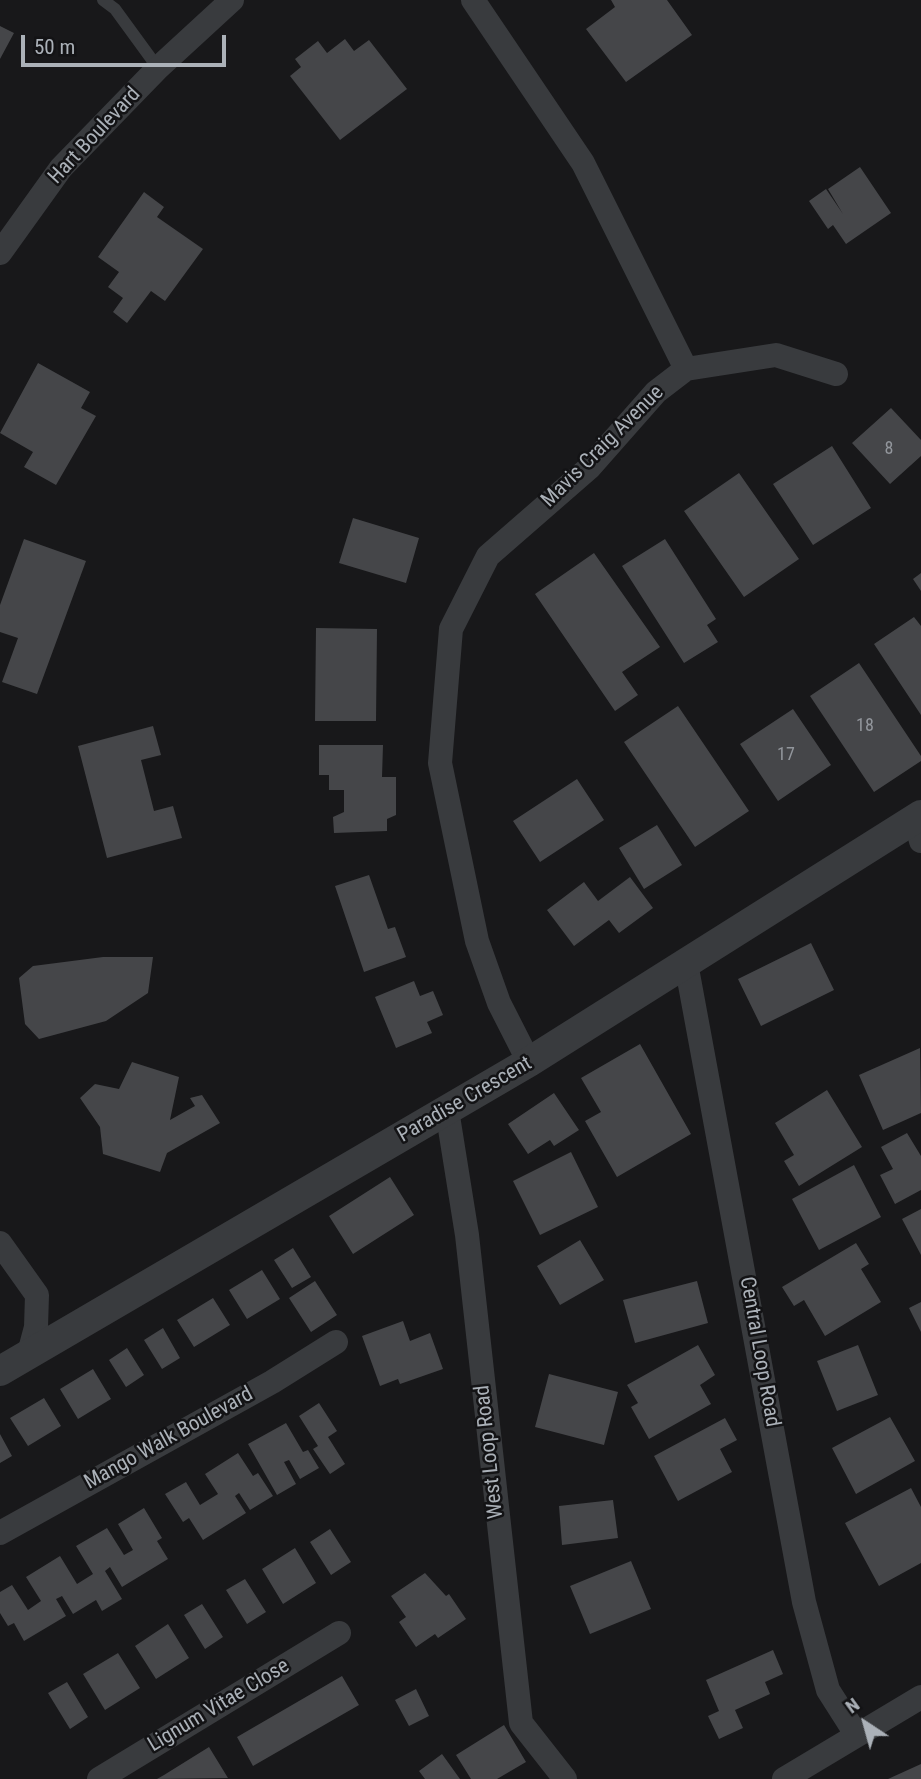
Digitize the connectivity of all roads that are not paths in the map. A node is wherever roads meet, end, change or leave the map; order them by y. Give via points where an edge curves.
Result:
1 (103, 0) edge
2 (232, 0) edge
3 (473, 0) edge
4 (158, 68) junction
5 (0, 253) edge
6 (685, 369) junction
7 (836, 374) dead end
8 (919, 825) edge
9 (686, 963) junction
10 (529, 1062) junction
11 (447, 1110) junction
12 (0, 1243) edge
13 (336, 1342) dead end
14 (28, 1357) junction
15 (0, 1371) edge
16 (0, 1533) edge
17 (339, 1633) dead end
18 (921, 1697) edge
19 (856, 1734) junction
20 (99, 1779) edge
21 (565, 1779) edge
22 (784, 1779) edge

1 - 4 lane via 115,9
2 - 4 street, Hart Boulevard
3 - 6 street via 583,163
4 - 5 street, Hart Boulevard via 61,168
6 - 7 street via 776,355
6 - 10 street, Mavis Craig Avenue via 656,393 589,468 488,556 451,629 440,763 477,941 499,1003
8 - 9 street, Paradise Crescent
9 - 10 street, Paradise Crescent
9 - 19 street, Central Loop Road via 804,1602 828,1690
10 - 11 street, Paradise Crescent
11 - 14 street, Paradise Crescent
11 - 21 street, West Loop Road via 467,1235 521,1723
12 - 14 street via 37,1295
13 - 16 street, Mango Walk Boulevard
14 - 15 street, Paradise Crescent
17 - 20 street, Lignum Vitae Close
18 - 19 street
19 - 22 street

